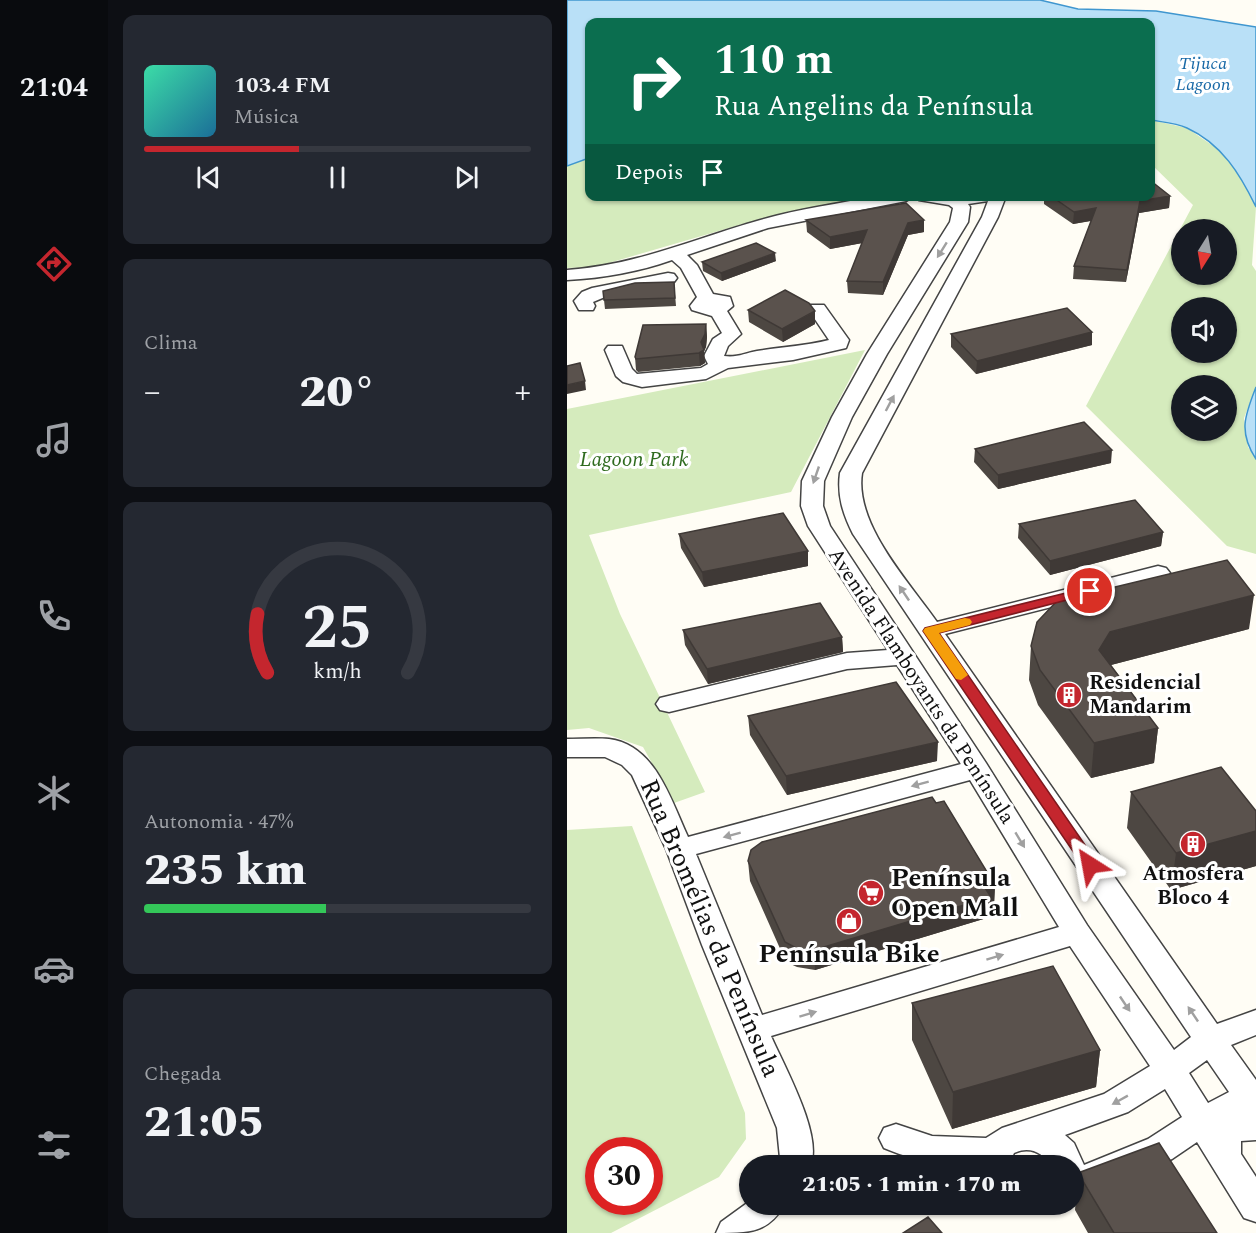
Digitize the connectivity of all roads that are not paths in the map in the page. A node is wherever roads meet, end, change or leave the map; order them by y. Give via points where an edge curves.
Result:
1 (883, 201) edge
2 (950, 201) edge
3 (996, 201) edge
4 (675, 254) junction
5 (648, 263) junction
6 (567, 275) edge
7 (668, 278) junction
8 (678, 294) dead end
9 (585, 306) dead end
10 (817, 309) edge
11 (732, 334) junction
12 (615, 350) dead end
13 (756, 357) junction
14 (723, 363) junction
15 (831, 442) junction
16 (867, 445) junction
17 (1158, 573) dead end
18 (930, 631) junction
19 (898, 648) junction
20 (669, 704) dead end
21 (567, 748) edge
22 (977, 769) junction
23 (680, 849) junction
24 (1077, 933) junction
25 (1256, 1022) edge
26 (752, 1030) junction
27 (1256, 1031) edge
28 (1211, 1040) junction
29 (1256, 1045) edge
30 (1170, 1070) junction
31 (1254, 1106) edge
32 (1202, 1120) junction
33 (1024, 1136) junction
34 (896, 1138) dead end
35 (797, 1155) edge
36 (971, 1155) edge
37 (997, 1155) edge
38 (1064, 1155) edge
39 (1224, 1156) junction
40 (1084, 1180) edge
41 (1256, 1207) edge
42 (758, 1215) edge
43 (733, 1233) edge

1 - 4 street via 787,218
2 -> 15 street, Avenida Flamboyants da Península via 962,207 959,222 877,354
16 -> 3 street, Avenida Flamboyants da Península
4 - 5 street
4 - 11 street via 688,265
5 - 6 street
5 - 7 street
7 - 8 street
7 - 9 street via 598,290 584,298
10 - 13 street via 840,339 839,344
11 - 13 street via 753,341
11 - 14 street via 716,349 716,361
12 - 14 street via 623,372 642,381 706,373
13 - 14 street
15 - 16 street
15 -> 19 street, Avenida Flamboyants da Península via 813,481 812,506 819,526
18 -> 16 street, Avenida Flamboyants da Península via 864,534 851,508 851,473
17 - 18 street
28 -> 18 street, Avenida Flamboyants da Península
19 - 20 street via 867,661 847,661
19 - 22 street, Avenida Flamboyants da Península
21 - 23 street, Rua Bromélias da Península via 610,748 631,759 643,770
22 -> 23 street
22 -> 24 street, Avenida Flamboyants da Península
23 - 26 street, Rua Bromélias da Península
26 -> 24 street
24 -> 30 street, Avenida Flamboyants da Península
25 - 28 street
26 - 35 street, Rua Bromélias da Península via 794,1128
27 - 29 street
28 - 30 street
28 - 31 street, Avenida Flamboyants da Península
30 - 32 street, Avenida Flamboyants da Península
30 -> 33 street via 1116,1104
31 - 32 street
31 - 39 street via 1243,1125 1225,1134
32 - 39 street, Avenida Flamboyants da Península
32 - 40 street via 1160,1149
33 - 37 street via 1012,1138
33 - 38 street via 1049,1140
34 - 36 street via 916,1147
39 - 41 street, Avenida Flamboyants da Península
42 - 43 street

